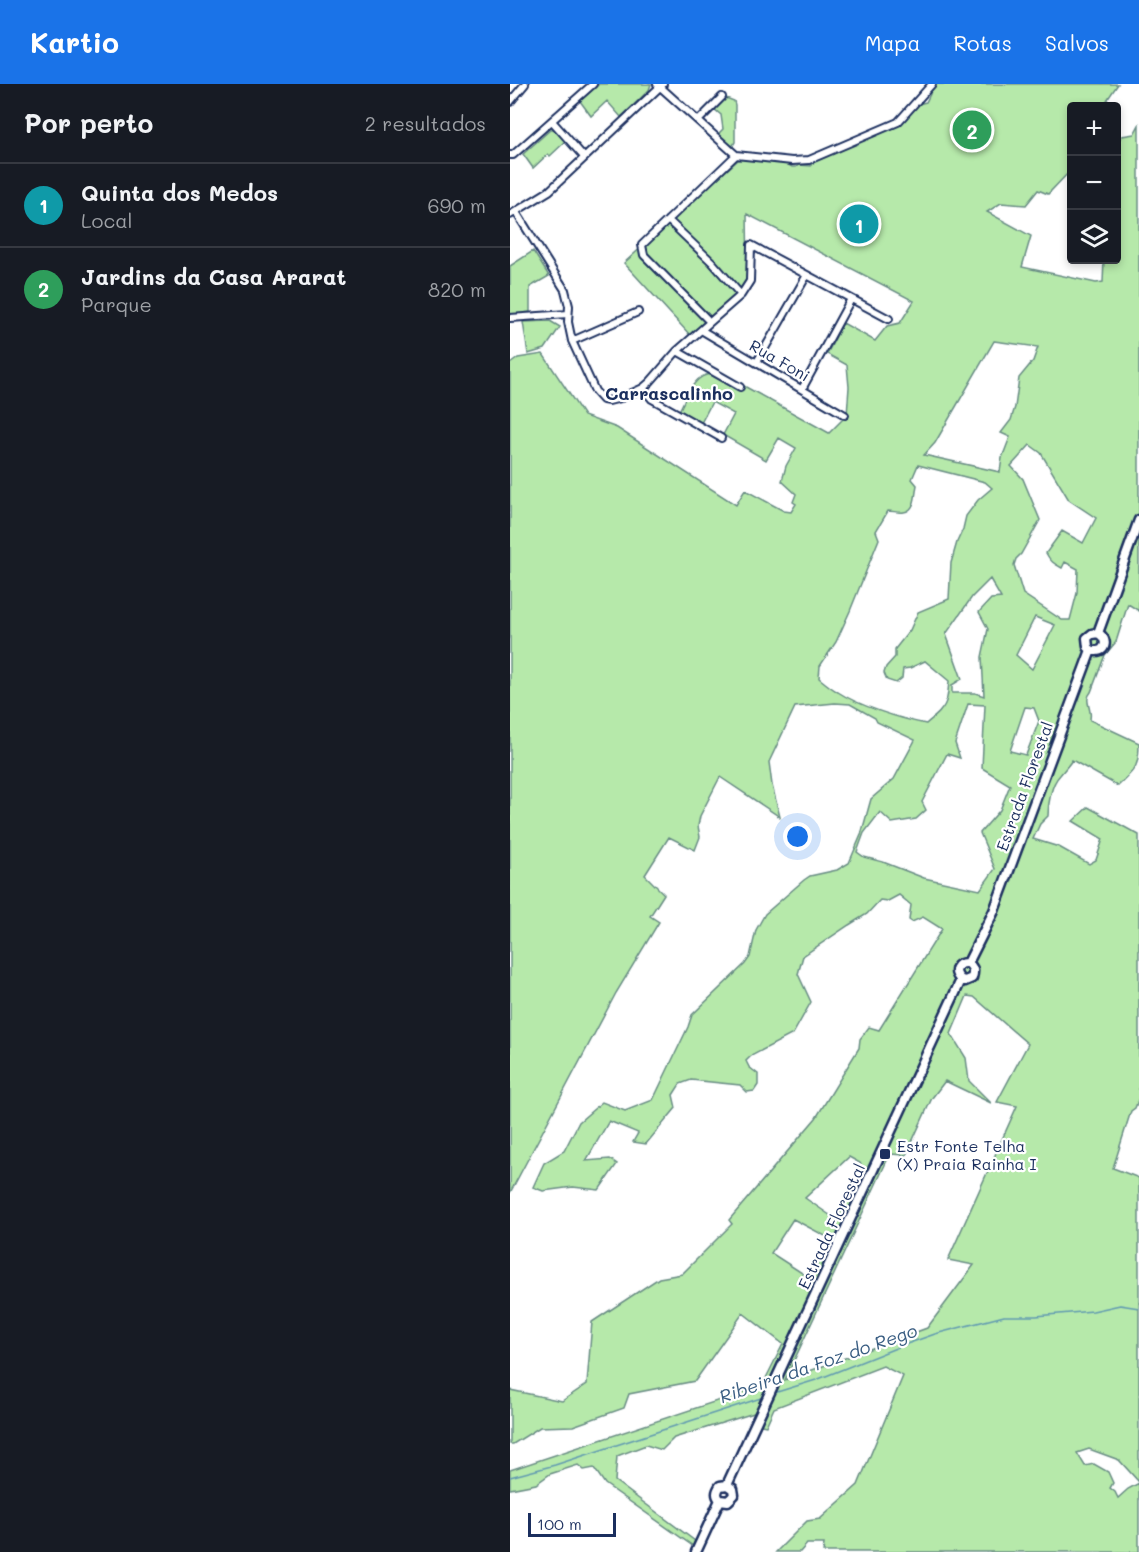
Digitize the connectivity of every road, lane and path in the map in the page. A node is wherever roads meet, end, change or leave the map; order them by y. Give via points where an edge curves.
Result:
1 (525, 84) edge
2 (593, 84) edge
3 (933, 84) edge
4 (660, 85) edge
5 (722, 97) dead end
6 (510, 102) edge
7 (552, 121) junction
8 (698, 121) junction
9 (736, 154) junction
10 (510, 155) edge
11 (584, 157) junction
12 (513, 214) edge
13 (668, 220) junction
14 (807, 275) junction
15 (741, 295) junction
16 (851, 299) junction
17 (638, 312) dead end
18 (568, 314) junction
19 (510, 318) edge
20 (889, 319) dead end
21 (710, 322) junction
22 (701, 330) junction
23 (572, 341) junction
24 (677, 351) junction
25 (757, 362) junction
26 (740, 387) dead end
27 (643, 388) junction
28 (802, 388) junction
29 (845, 415) dead end
30 (721, 438) dead end
31 (1139, 520) edge
32 (1098, 633) junction
33 (1090, 650) junction
34 (696, 1552) edge

1 - 6 street
2 - 7 street
3 - 9 street via 897,122 809,160
4 - 8 street
4 - 11 street
5 - 8 street
7 - 10 street
7 - 11 street
8 - 9 street
9 - 13 street
11 - 12 street via 549,191
12 - 18 street via 565,290
13 - 15 street
13 - 21 street via 642,245 644,255
14 - 15 street via 751,245 750,280
14 - 16 street
14 - 25 street
15 - 21 street
16 - 20 street
16 - 28 street
17 - 23 street
18 - 19 street
18 - 23 street
21 - 22 street
22 - 24 street
22 - 25 street, Rua Foni
23 - 27 street via 603,400 615,401
24 - 26 street
24 - 27 street
25 - 28 street, Rua Foni
27 - 30 street via 652,399
28 - 29 street, Rua Foni
31 - 32 main road
32 - 33 main road via 1087,638
32 - 33 main road via 1104,638 1104,647
33 - 34 main road, Estrada Florestal via 994,911 969,963 973,967 972,978 961,980 727,1485 717,1491 720,1500

